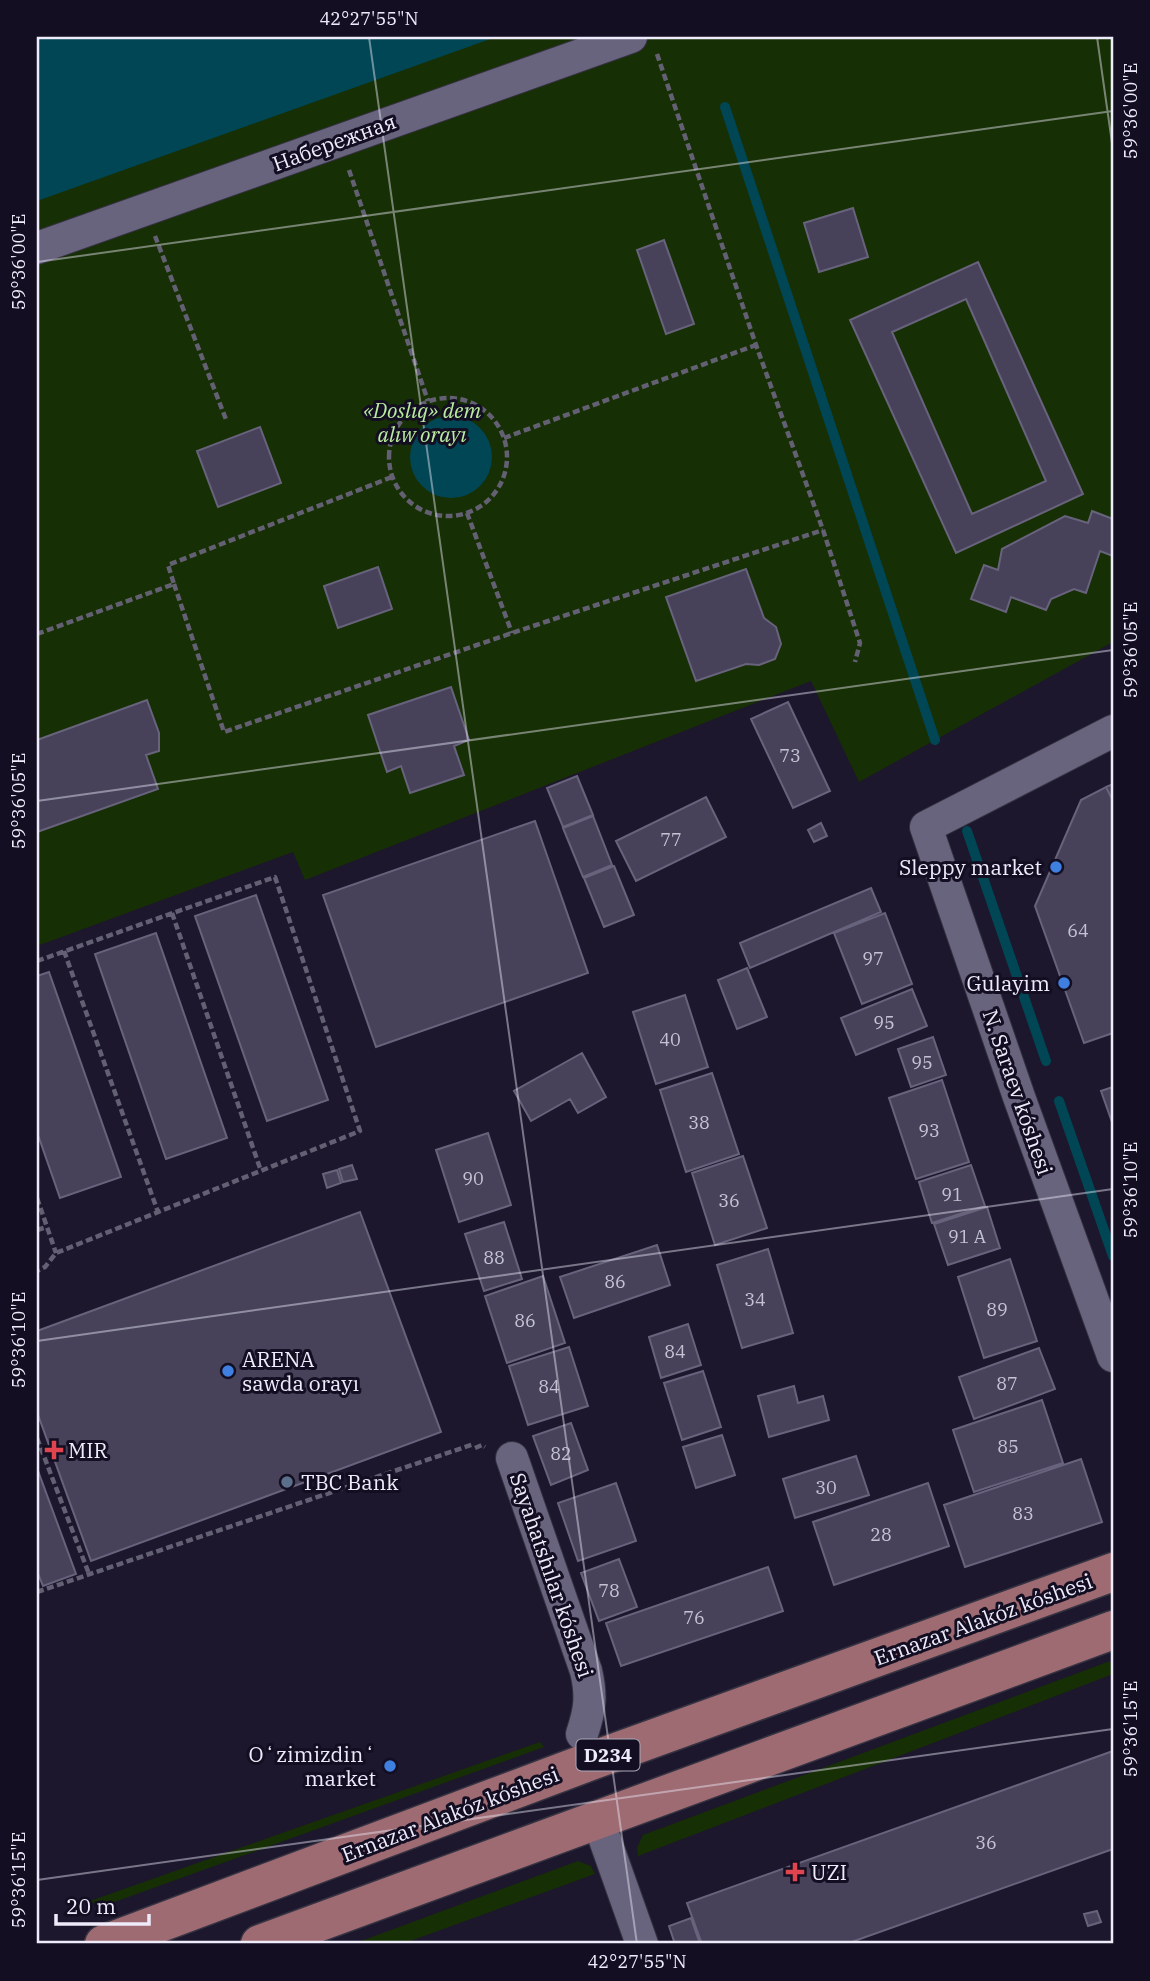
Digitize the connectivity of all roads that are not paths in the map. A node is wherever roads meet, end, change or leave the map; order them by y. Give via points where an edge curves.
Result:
1 (643, 43) edge
2 (37, 248) edge
3 (1113, 731) edge
4 (1113, 1356) edge
5 (512, 1458) dead end
6 (1113, 1572) edge
7 (1113, 1630) edge
8 (582, 1734) dead end
9 (598, 1820) junction
10 (104, 1944) edge
11 (260, 1944) edge
12 (642, 1944) edge

1 - 2 street, Набережная via 339,141
3 - 4 street, N. Saraev kóshesi via 926,827
5 - 8 street, Sayahatshılar kóshesi via 586,1671 591,1692
6 - 10 main road, Ernazar Alakóz kóshesi / D234 via 591,1760
7 - 9 main road
9 - 11 main road
9 - 12 street

